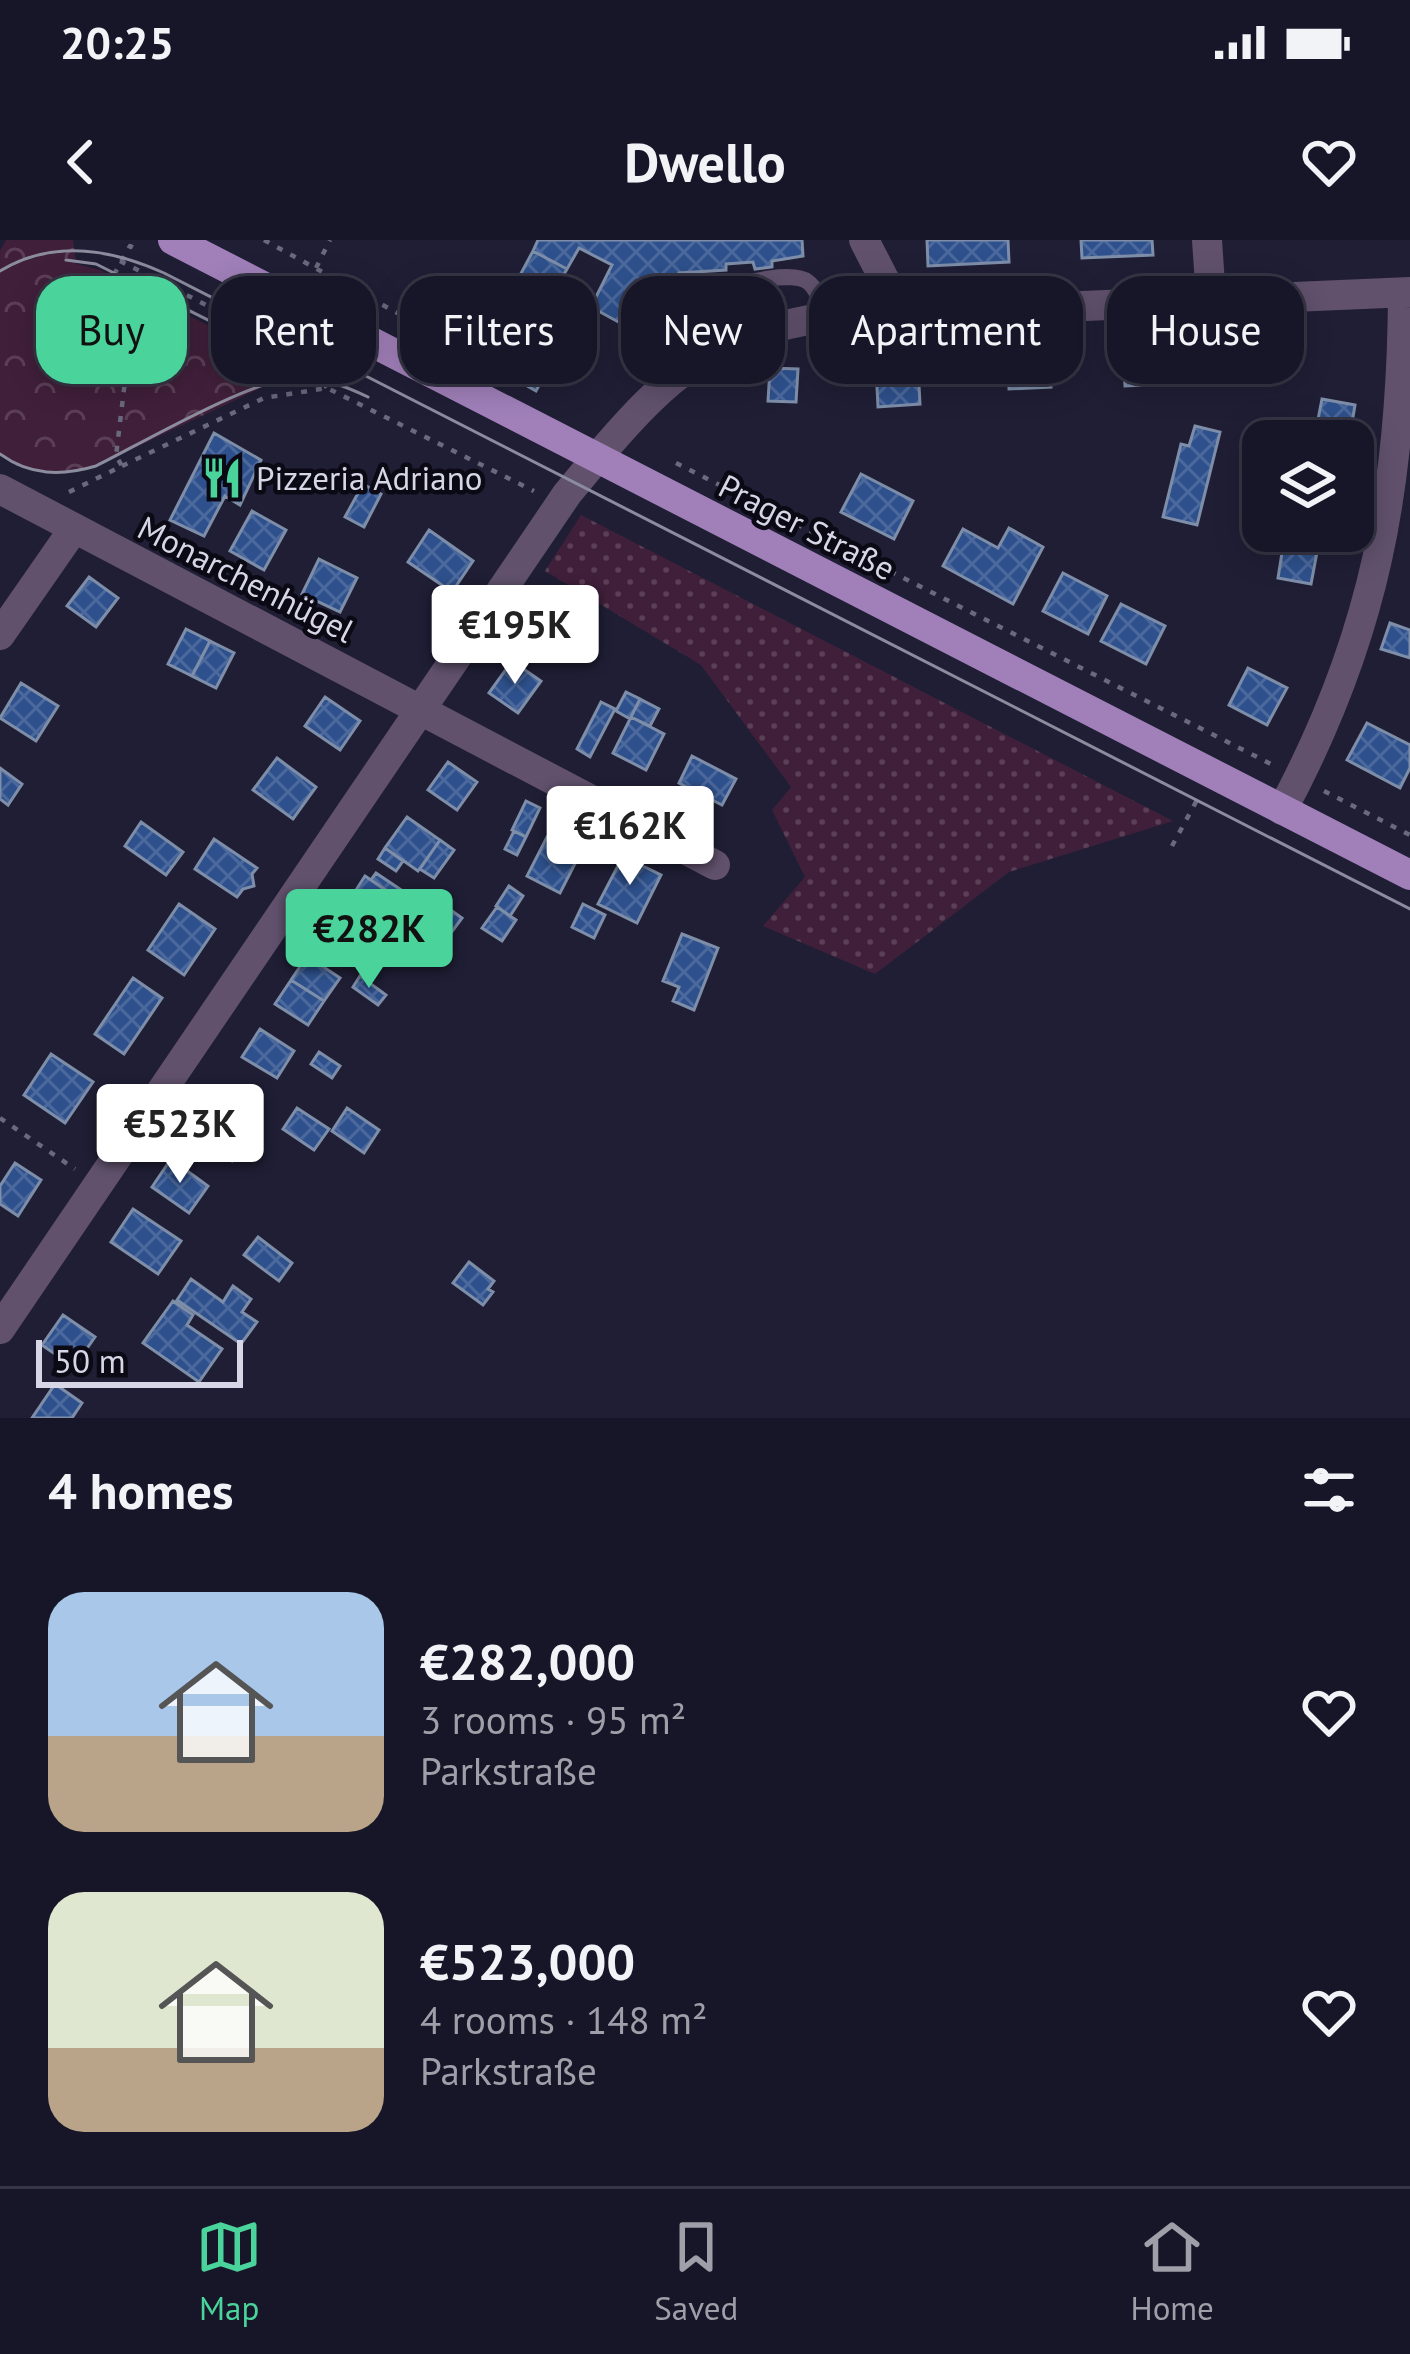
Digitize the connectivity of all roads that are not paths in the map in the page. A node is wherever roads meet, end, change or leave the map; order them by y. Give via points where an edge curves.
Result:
1 (173, 240) edge
2 (864, 240) edge
3 (1207, 240) edge
4 (882, 276) edge
5 (1209, 276) edge
6 (1407, 292) edge
7 (1304, 296) edge
8 (669, 384) edge
9 (596, 459) junction
10 (0, 489) edge
11 (73, 530) junction
12 (0, 635) edge
13 (421, 710) junction
14 (1282, 810) junction
15 (715, 866) dead end
16 (1410, 875) edge
17 (0, 1329) edge

1 - 9 main road, Prager Straße
2 - 4 street
3 - 5 street
6 - 7 street
6 - 14 street via 1396,464 1381,553 1330,716
8 - 9 street
9 - 13 street
9 - 14 main road, Prager Straße
10 - 11 street, Monarchenhügel
11 - 12 street
11 - 13 street, Monarchenhügel
13 - 15 street, Monarchenhügel
13 - 17 street
14 - 16 main road, Prager Straße

